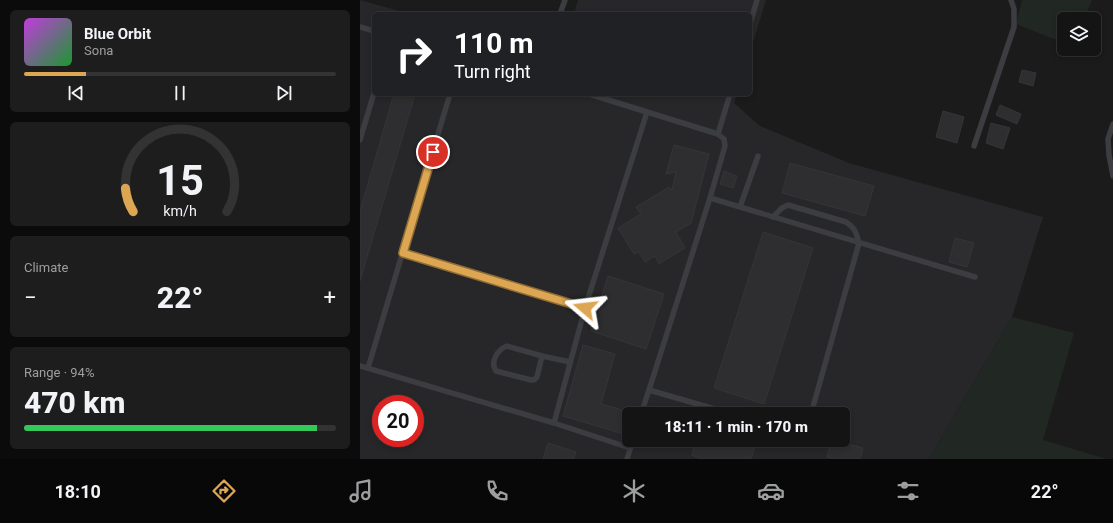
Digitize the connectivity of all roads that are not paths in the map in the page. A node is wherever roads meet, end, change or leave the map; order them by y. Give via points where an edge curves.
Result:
1 (565, 0) edge
2 (757, 0) edge
3 (1011, 0) edge
4 (561, 12) edge
5 (752, 17) edge
6 (360, 27) edge
7 (372, 30) edge
8 (373, 96) edge
9 (449, 96) edge
10 (595, 96) edge
11 (729, 96) edge
12 (647, 112) junction
13 (1113, 124) edge
14 (718, 134) junction
15 (360, 140) edge
16 (974, 146) dead end
17 (758, 156) dead end
18 (1113, 176) edge
19 (710, 198) junction
20 (740, 207) junction
21 (773, 216) junction
22 (859, 243) junction
23 (403, 253) junction
24 (975, 277) dead end
25 (585, 308) junction
26 (542, 356) junction
27 (570, 362) junction
28 (360, 366) edge
29 (368, 368) junction
30 (649, 390) junction
31 (643, 407) edge
32 (708, 407) edge
33 (813, 407) edge
34 (554, 423) junction
35 (630, 448) joint
36 (627, 459) edge

1 - 4 lane
2 - 5 lane
3 - 16 lane via 1014,27
6 - 7 lane
8 - 15 lane
9 - 23 lane
10 - 12 lane
11 - 14 lane
12 - 14 lane
12 - 25 lane
13 - 18 lane via 1108,139
14 - 19 lane via 724,139 725,146
17 - 20 lane
19 - 20 lane
19 - 30 lane
20 - 21 lane
21 - 22 lane
21 - 22 lane via 788,206 839,220 854,227
22 - 24 lane
22 - 33 lane
23 - 25 lane
23 - 29 lane
25 - 27 lane
26 - 26 lane via 534,380 496,371 493,367 498,352 507,346
26 - 27 lane
27 - 34 lane
28 - 29 lane
29 - 34 lane
30 - 31 lane
30 - 32 lane
34 - 35 lane
35 - 36 lane

